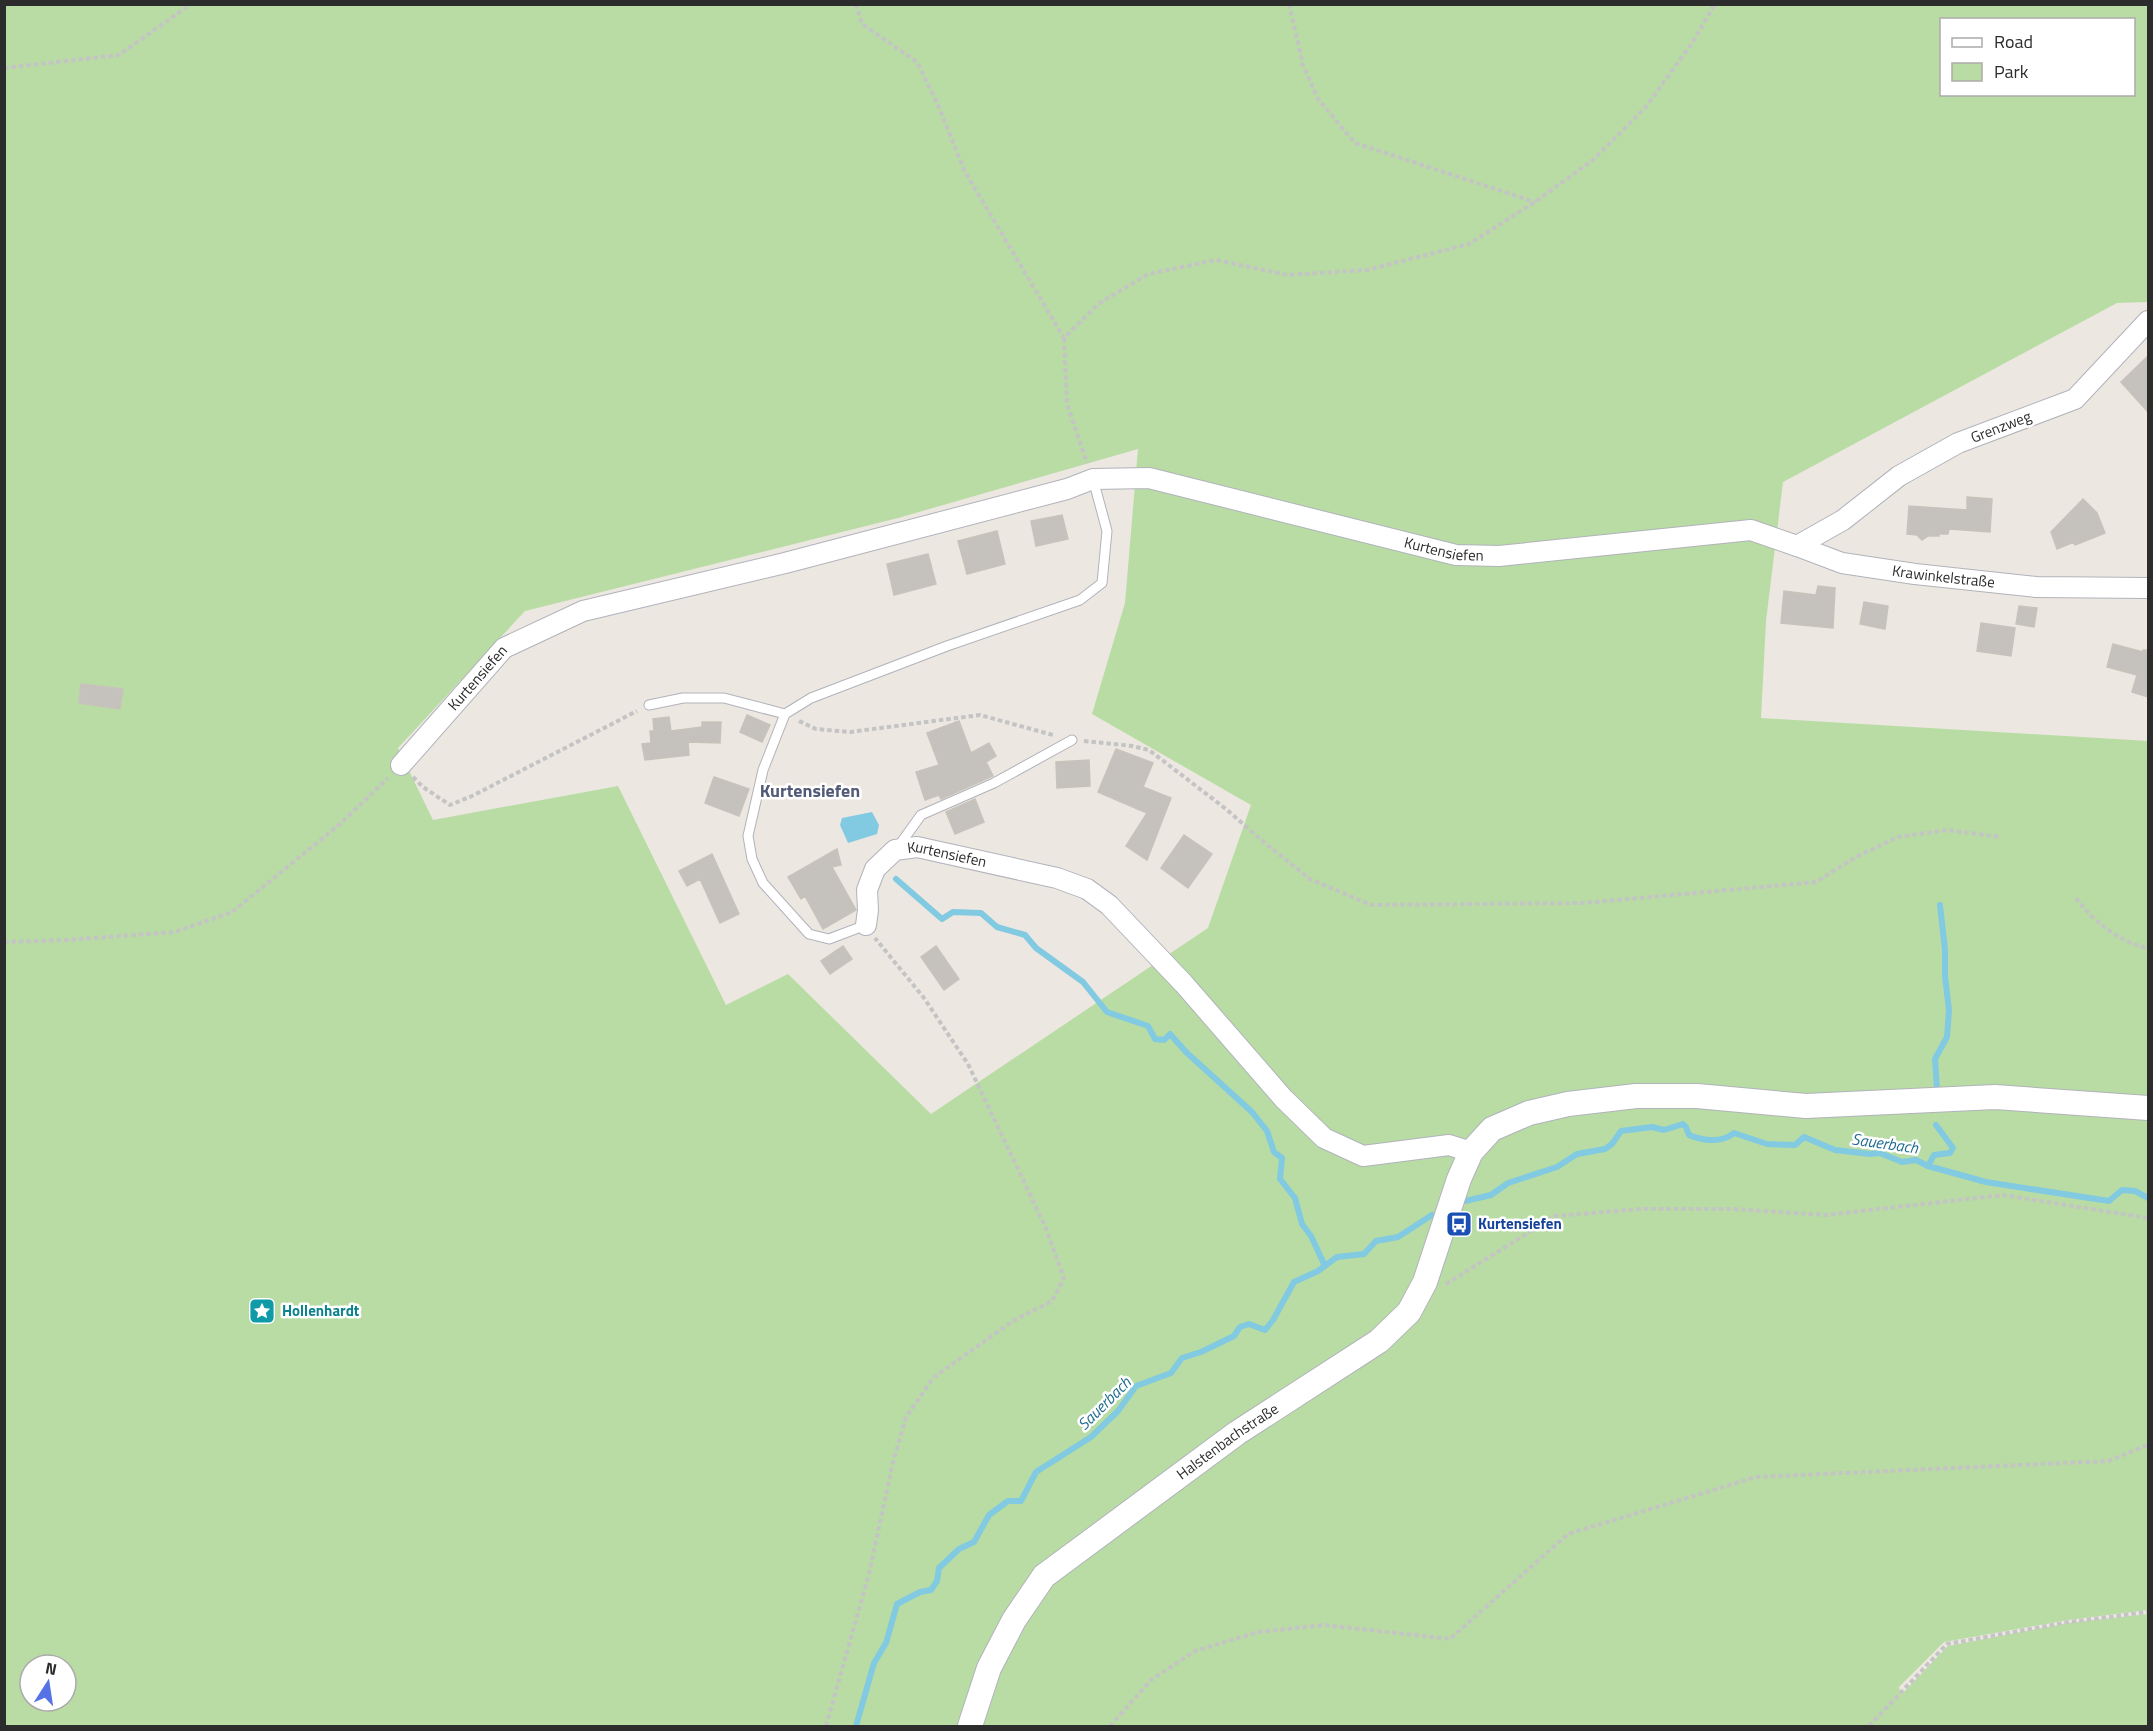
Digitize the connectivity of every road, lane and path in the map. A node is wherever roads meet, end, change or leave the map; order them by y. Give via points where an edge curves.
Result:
1 (191, 4) edge
2 (856, 4) edge
3 (1289, 4) edge
4 (1715, 4) edge
5 (4, 68) edge
6 (1535, 202) junction
7 (2148, 321) edge
8 (1064, 338) junction
9 (1093, 479) junction
10 (1797, 546) junction
11 (2148, 588) edge
12 (649, 705) joint
13 (785, 714) junction
14 (1072, 740) junction
15 (401, 765) junction
16 (2001, 837) dead end
17 (895, 850) junction
18 (2076, 898) dead end
19 (866, 926) junction
20 (4, 942) edge
21 (2148, 948) edge
22 (2148, 1107) edge
23 (1471, 1152) junction
24 (2148, 1218) edge
25 (1425, 1282) junction
26 (2148, 1444) edge
27 (2148, 1612) edge
28 (826, 1726) edge
29 (970, 1726) edge
30 (1110, 1726) edge
31 (1869, 1726) edge

1 - 5 path via 119,55
2 - 8 path via 862,24 917,62 965,172
3 - 6 path via 1303,65 1318,99 1355,143
4 - 6 path via 1645,108 1593,160
6 - 8 path via 1469,244 1366,270 1288,275 1216,260 1148,274 1098,304
7 - 10 street, Grenzweg via 2075,399 1958,443 1899,476 1843,520
8 - 9 path via 1067,404
9 - 10 street, Kurtensiefen via 1149,478 1456,555 1499,556 1751,530
9 - 13 lane via 1107,531 1102,583 1080,600 812,698
9 - 15 street, Kurtensiefen via 796,560 583,611 504,648
10 - 11 street, Krawinkelstraße via 1842,562 1926,575 2036,588
12 - 13 lane via 683,698 724,698
12 - 15 path via 450,805 423,787
13 - 14 path via 816,729 850,732 980,716
13 - 19 lane via 763,770 748,836 752,859 763,883 809,934 829,939
14 - 16 path via 1149,750 1310,879 1371,905 1583,903 1816,882 1898,837 1947,830
14 - 17 lane via 994,783 921,815
15 - 20 path via 340,824 232,912 175,932
17 - 19 street, Kurtensiefen via 875,869 867,890
17 - 23 street, Kurtensiefen via 917,847 1057,878 1087,889 1109,905 1283,1098 1324,1138 1363,1156 1449,1145
18 - 21 path via 2100,924 2136,946
19 - 28 path via 924,998 968,1064 1045,1226 1064,1278 1052,1301 1013,1321 934,1377 906,1418 869,1574
22 - 23 street, Halstenbachstraße via 1995,1097 1806,1106 1697,1096 1636,1096 1529,1113 1492,1129
23 - 25 street, Halstenbachstraße
24 - 25 path via 2003,1195 1826,1215 1641,1209 1555,1216 1445,1285
25 - 29 street, Halstenbachstraße via 1409,1312 1379,1341 1237,1433 1044,1576 1014,1620 989,1668
26 - 30 path via 2109,1461 1756,1477 1568,1534 1450,1639 1324,1625 1258,1632 1195,1651 1152,1680
27 - 31 path via 1947,1644

